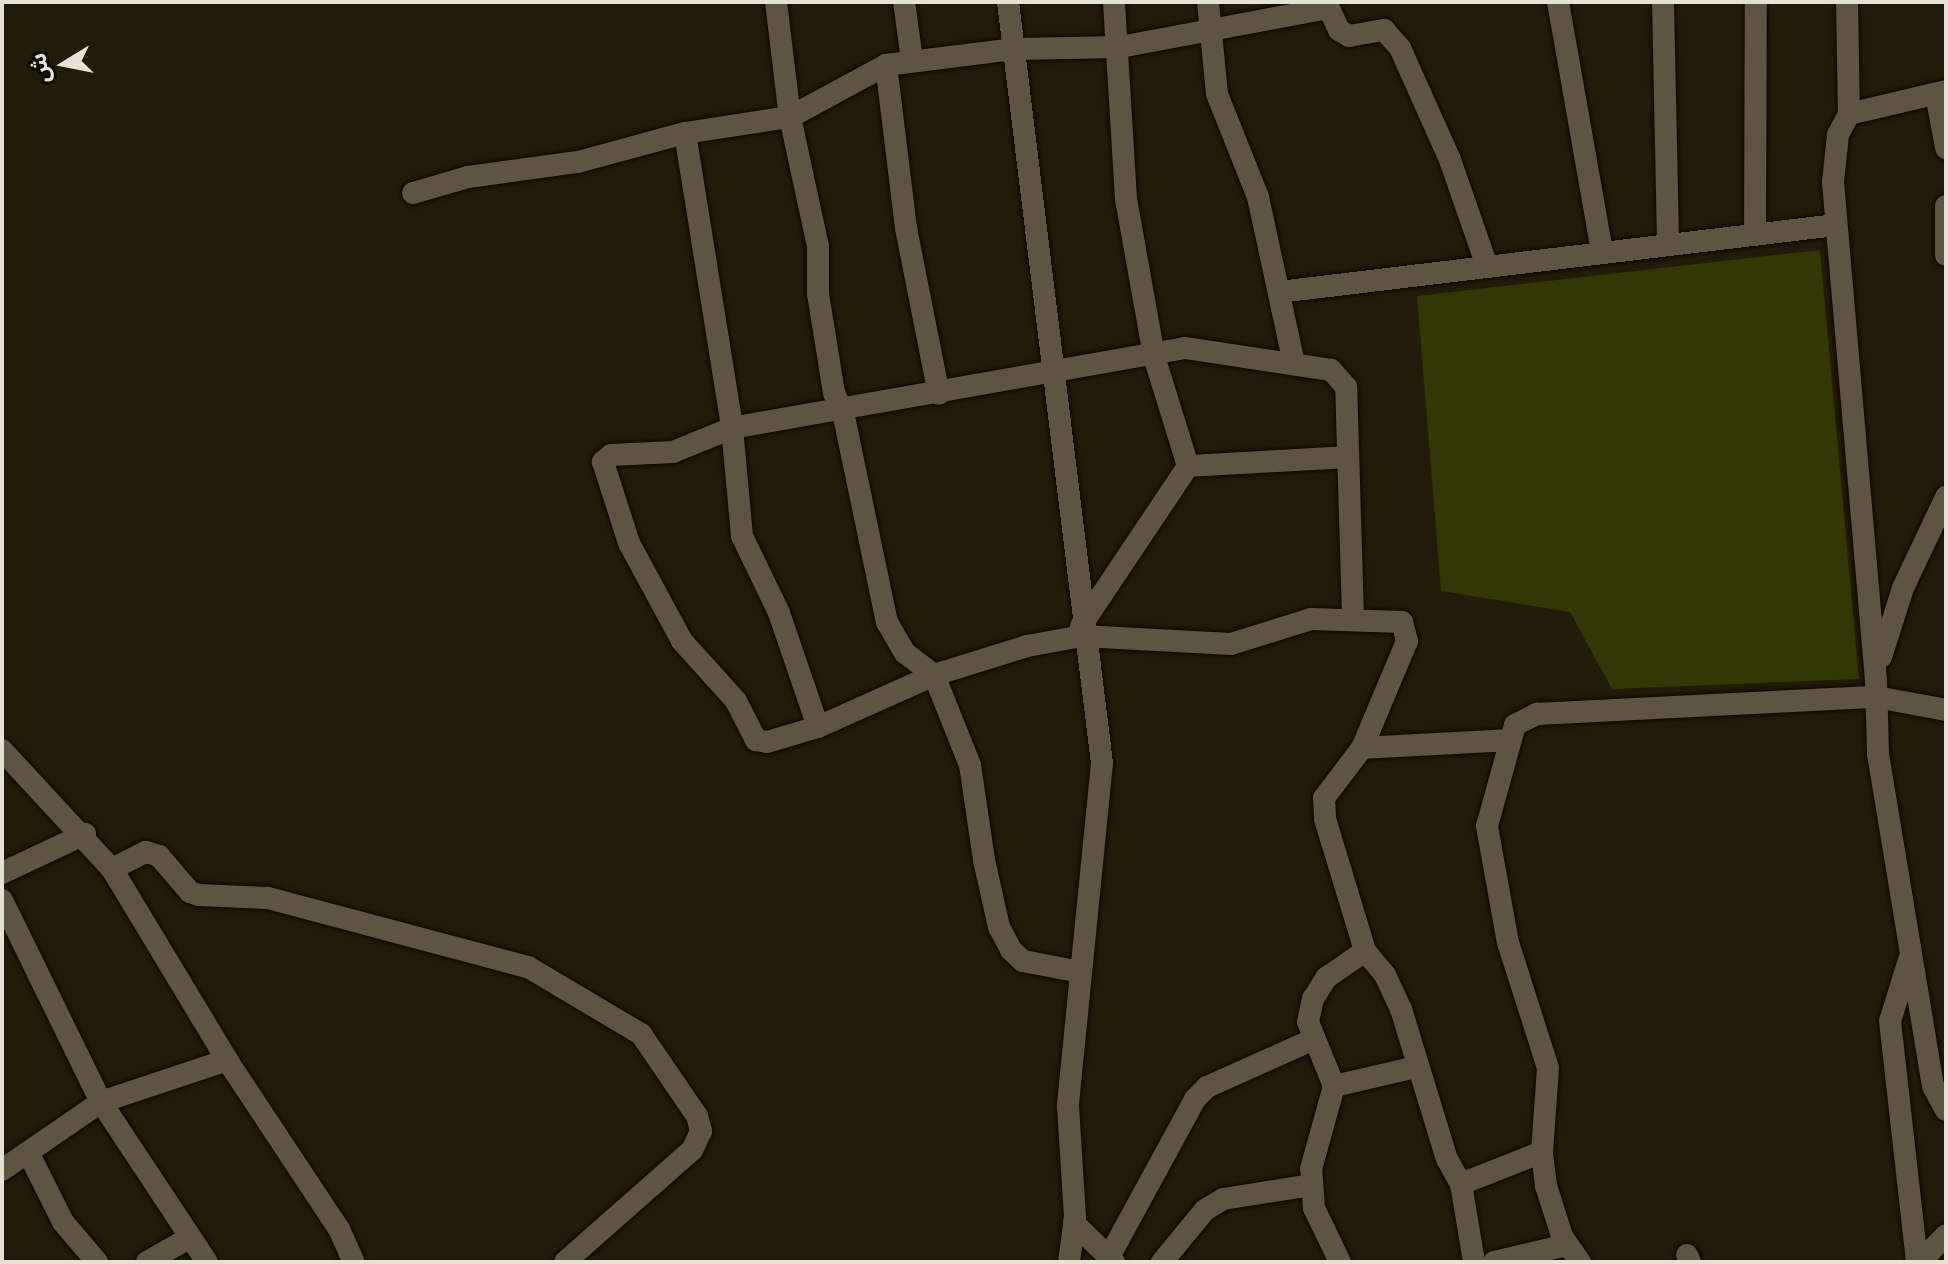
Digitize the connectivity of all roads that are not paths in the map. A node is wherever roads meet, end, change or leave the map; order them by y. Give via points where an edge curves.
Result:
1 (776, 2) edge
2 (904, 2) edge
3 (1008, 2) edge
4 (1114, 2) edge
5 (1208, 2) edge
6 (1558, 2) edge
7 (1663, 2) edge
8 (1756, 2) edge
9 (1847, 2) edge
10 (1327, 5) edge
11 (1211, 33) junction
12 (1120, 47) junction
13 (1015, 49) junction
14 (912, 60) junction
15 (886, 65) junction
16 (1941, 92) edge
17 (1849, 114) junction
18 (790, 117) junction
19 (685, 133) junction
20 (1946, 148) edge
21 (413, 193) dead end
22 (1946, 206) edge
23 (1836, 225) junction
24 (1755, 235) junction
25 (1668, 245) junction
26 (1602, 252) junction
27 (1946, 255) edge
28 (1487, 266) junction
29 (1279, 292) junction
30 (1154, 356) junction
31 (1294, 363) junction
32 (1050, 373) junction
33 (939, 394) junction
34 (843, 412) junction
35 (732, 428) junction
36 (1347, 457) junction
37 (1188, 466) junction
38 (1946, 497) edge
39 (1353, 617) junction
40 (1082, 631) junction
41 (934, 675) junction
42 (1876, 689) junction
43 (1946, 710) edge
44 (818, 727) junction
45 (1510, 740) junction
46 (1362, 748) junction
47 (2, 750) edge
48 (85, 834) junction
49 (112, 869) junction
50 (2, 873) edge
51 (2, 900) edge
52 (1365, 951) junction
53 (1910, 957) junction
54 (1080, 972) junction
55 (1312, 1040) junction
56 (227, 1060) junction
57 (1416, 1067) junction
58 (1334, 1086) junction
59 (101, 1102) junction
60 (1946, 1110) edge
61 (28, 1152) junction
62 (1542, 1152) junction
63 (2, 1170) edge
64 (1461, 1184) junction
65 (1311, 1185) junction
66 (1074, 1223) junction
67 (1946, 1235) edge
68 (189, 1238) junction
69 (1574, 1254) edge
70 (1073, 1257) edge
71 (1112, 1260) edge
72 (97, 1262) edge
73 (147, 1262) edge
74 (207, 1262) edge
75 (354, 1262) edge
76 (565, 1262) edge
77 (1162, 1262) edge
78 (1340, 1262) edge
79 (1474, 1262) edge
80 (1494, 1262) edge
81 (1918, 1262) edge

1 - 18 street
2 - 14 street
3 - 13 street
4 - 12 street
5 - 11 street
6 - 26 street
7 - 25 street
8 - 24 street
9 - 17 street
10 - 11 street
10 - 28 street via 1339,30 1349,36 1384,30 1400,48 1450,160
11 - 12 street
11 - 29 street via 1223,118 1254,184
12 - 13 street
12 - 30 street via 1122,169
13 - 14 street
13 - 32 street
14 - 15 street
15 - 18 street
15 - 33 street via 906,228
16 - 17 street
16 - 20 street
17 - 23 street via 1833,155
18 - 19 street
18 - 34 street via 816,237 818,294 834,393
19 - 21 street via 578,162 468,177
19 - 35 street
22 - 27 street
23 - 24 street
23 - 42 street
24 - 25 street
25 - 26 street
26 - 28 street
28 - 29 street
29 - 31 street
30 - 31 street via 1201,346
30 - 32 street
30 - 37 street
31 - 36 street via 1340,375 1346,387
32 - 33 street
32 - 40 street
33 - 34 street
34 - 35 street
34 - 41 street via 887,622 905,653
35 - 44 street via 742,536 779,613
35 - 44 street via 673,452 611,455 603,462 629,543 682,641 736,701 756,740 767,742
36 - 37 street
36 - 39 street
37 - 40 street
38 - 42 street via 1884,638
39 - 40 street via 1311,619 1231,644
39 - 46 street via 1402,622 1408,630
40 - 41 street
40 - 54 street via 1102,763
41 - 44 street
41 - 54 street via 970,765 999,927 1023,961
42 - 43 street
42 - 45 street via 1537,714 1515,725
42 - 53 street via 1878,754
45 - 46 street
45 - 62 street via 1487,826 1508,943 1548,1068
46 - 52 street via 1324,798
47 - 48 street
48 - 49 street
48 - 50 street
49 - 56 street
49 - 76 street via 146,852 159,856 190,892 199,895 268,898 528,967 641,1034 697,1116 701,1131 692,1150
51 - 59 street
52 - 55 street via 1326,978 1313,999 1308,1022
52 - 57 street via 1385,975 1401,1009
53 - 60 street via 1933,1086
53 - 81 street via 1890,1021
54 - 66 street via 1068,1106
55 - 58 street
55 - 71 street via 1207,1087 1195,1099
56 - 59 street
56 - 75 street via 339,1229
57 - 58 street
57 - 64 street
58 - 65 street
59 - 61 street
59 - 68 street
61 - 63 street
61 - 72 street via 63,1222
62 - 64 street
62 - 69 street via 1552,1210
64 - 79 street
65 - 77 street via 1223,1199 1205,1210
65 - 78 street via 1317,1222 1334,1242
66 - 70 street
66 - 71 street
67 - 81 street
68 - 73 street
68 - 74 street
69 - 80 street

